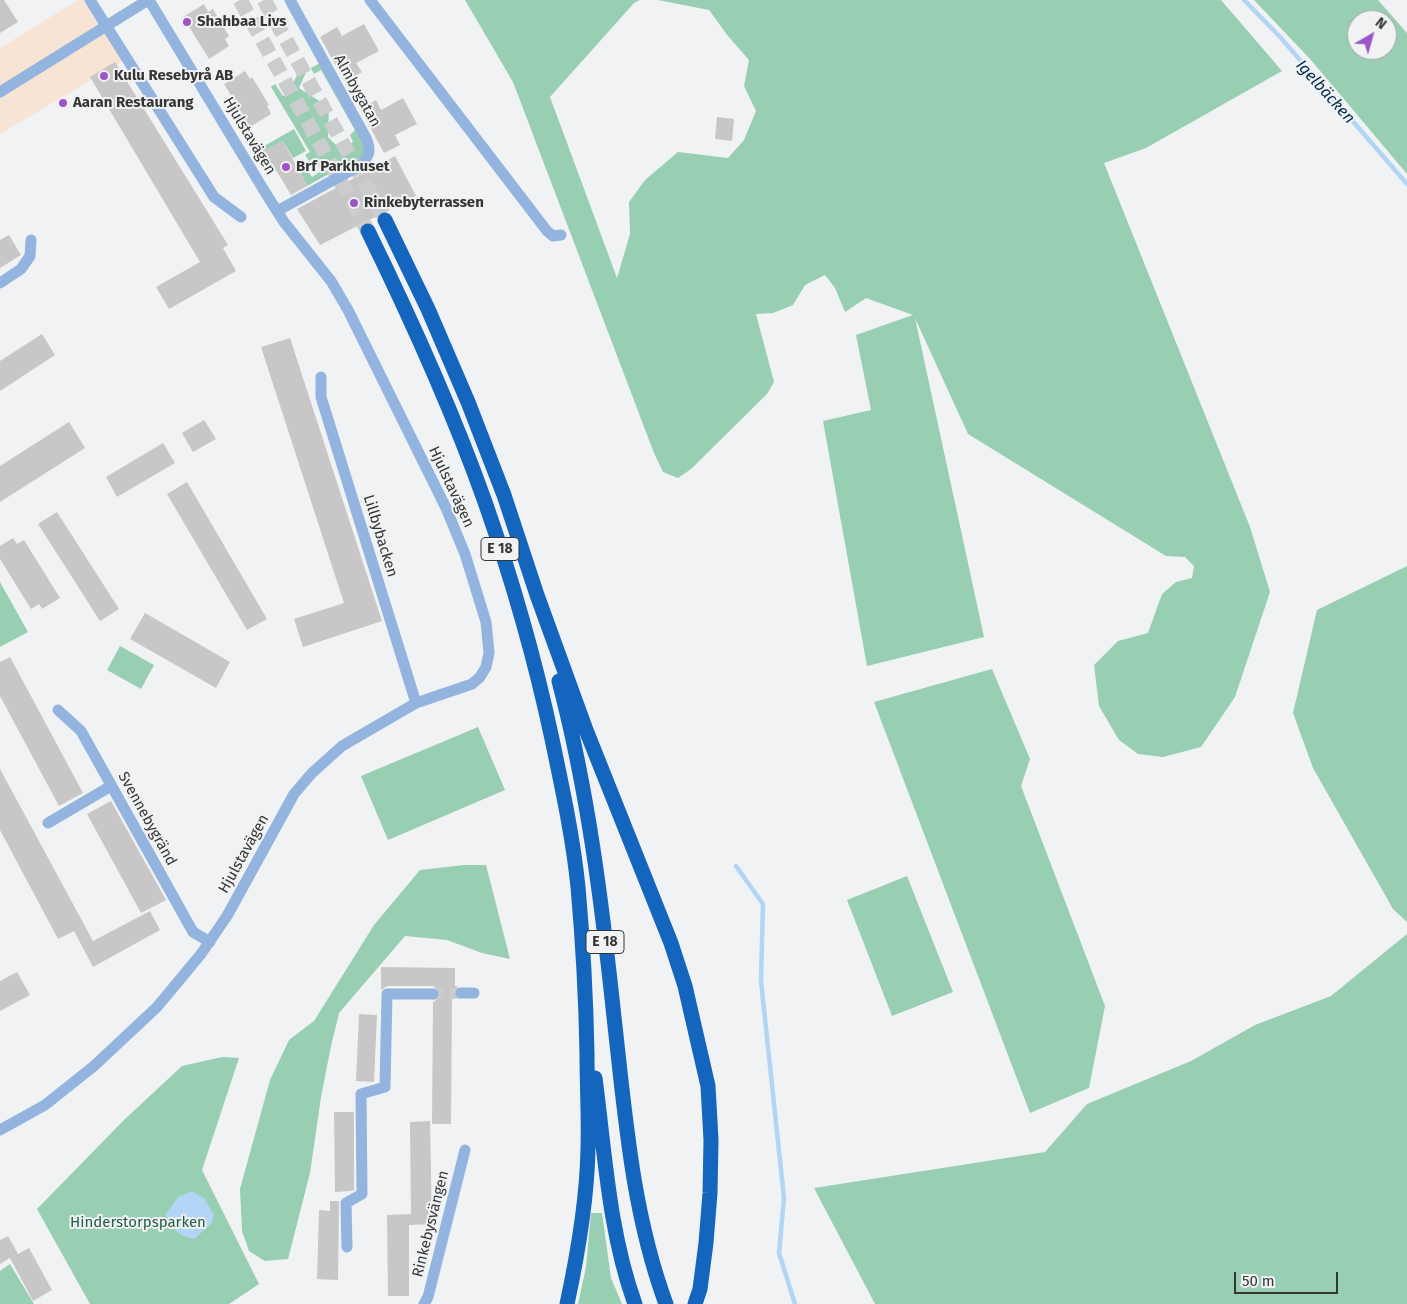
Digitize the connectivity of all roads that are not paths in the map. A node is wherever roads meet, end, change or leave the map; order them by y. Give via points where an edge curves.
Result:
1 (90, 0) edge
2 (149, 0) edge
3 (290, 0) edge
4 (370, 0) edge
5 (107, 27) junction
6 (0, 92) edge
7 (277, 211) junction
8 (241, 217) dead end
9 (385, 220) tunnel mouth
10 (368, 231) tunnel mouth
11 (561, 235) dead end
12 (31, 240) dead end
13 (0, 283) edge
14 (321, 377) dead end
15 (537, 595) junction
16 (416, 703) junction
17 (58, 710) dead end
18 (112, 786) junction
19 (48, 823) dead end
20 (210, 942) junction
21 (462, 993) tunnel mouth
22 (474, 993) dead end
23 (433, 994) tunnel mouth
24 (586, 1010) junction
25 (0, 1130) edge
26 (465, 1150) dead end
27 (346, 1247) dead end
28 (664, 1298) edge
29 (424, 1304) edge
30 (568, 1304) edge
31 (634, 1304) edge
32 (696, 1304) edge

1 - 5 street
2 - 5 street
2 - 7 street, Hjulstavägen
3 - 7 street, Almbygatan via 370,148 360,164
4 - 11 street via 547,231 553,236
5 - 6 street
5 - 8 street via 214,197
7 - 16 street, Hjulstavägen via 331,281 348,310 446,508 465,554 486,622 489,653 480,677 472,684
9 - 15 highway, E 18 via 428,308 468,402
10 - 24 highway, E 18 via 450,410 517,602 543,698 569,826 578,885
12 - 13 street via 30,256 21,269
14 - 16 street, Lillbybacken via 321,397
15 - 28 highway, E 18 via 564,701 590,825 633,1174 650,1257
15 - 32 highway via 686,986 708,1086 710,1140 706,1243
16 - 20 street, Hjulstavägen via 342,746 312,773 294,794
17 - 18 street, Svennebygränd via 81,731
18 - 19 street
18 - 20 street, Svennebygränd via 193,932
20 - 25 street, Hjulstavägen via 157,1007 94,1066 45,1105
21 - 22 street
23 - 27 street via 387,994 385,1088 361,1094 362,1194 346,1203
24 - 30 highway via 588,1150 583,1216
24 - 31 highway, E 18 via 614,1224
26 - 29 street, Rinkebysvängen

